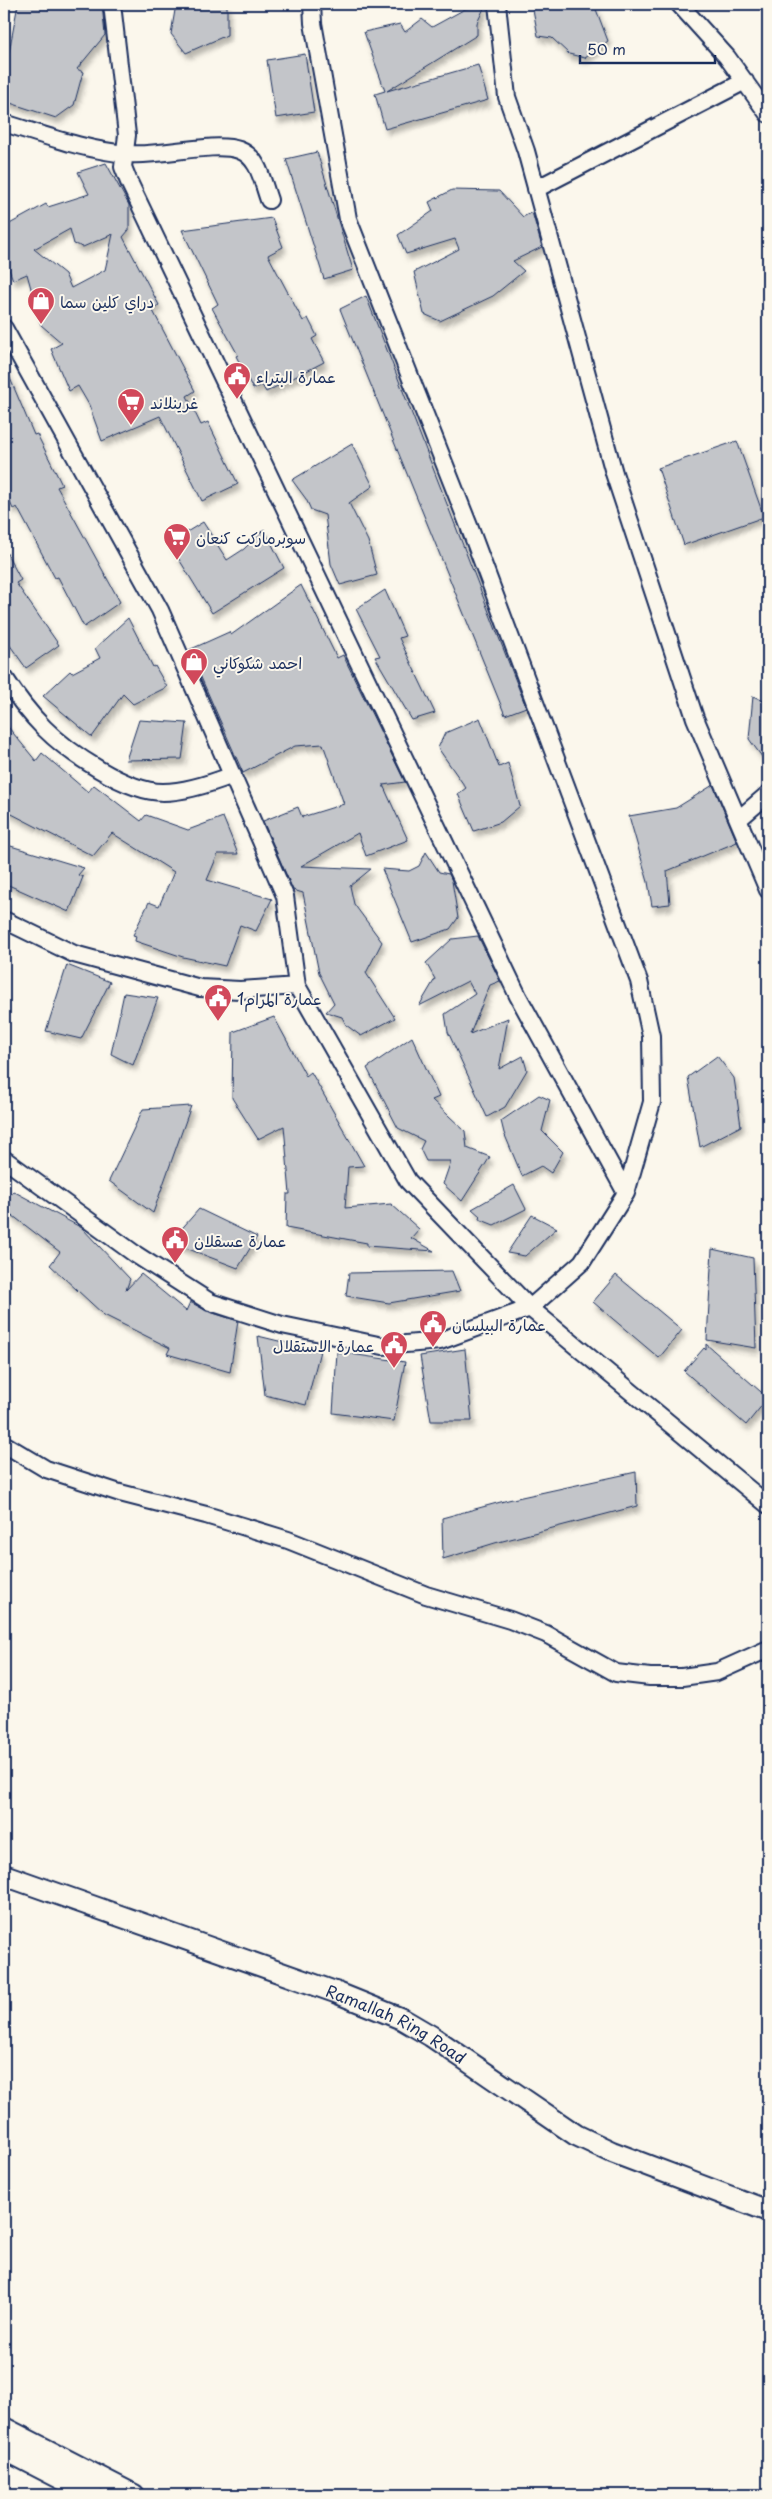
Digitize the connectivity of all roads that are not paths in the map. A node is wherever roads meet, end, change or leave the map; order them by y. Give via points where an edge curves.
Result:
1 (112, 4) edge
2 (312, 4) edge
3 (497, 4) edge
4 (679, 4) edge
5 (745, 81) junction
6 (768, 114) edge
7 (4, 123) edge
8 (124, 154) junction
9 (536, 189) junction
10 (269, 200) dead end
11 (4, 328) edge
12 (4, 677) edge
13 (233, 774) junction
14 (768, 794) edge
15 (739, 819) junction
16 (768, 890) edge
17 (4, 920) edge
18 (297, 986) junction
19 (4, 1159) edge
20 (626, 1193) junction
21 (530, 1308) junction
22 (4, 1444) edge
23 (768, 1505) edge
24 (768, 1650) edge
25 (4, 1875) edge
26 (768, 2211) edge
27 (4, 2428) edge
28 (4, 2449) edge
29 (93, 2495) edge
30 (134, 2495) edge

1 - 8 street via 127,135
2 - 20 street via 348,218 469,526 639,981 650,1036 652,1102
3 - 9 street via 507,97
4 - 5 street
5 - 6 street
5 - 9 street
7 - 8 street via 106,152
8 - 10 street via 225,147 239,150 250,156 257,166
8 - 20 street via 123,167 129,182 518,996
9 - 15 street via 614,474 695,718
11 - 13 street via 160,610
12 - 13 street via 44,728 77,755 144,790 164,792 209,784
13 - 18 street via 285,896
14 - 15 street
15 - 16 street
17 - 18 street via 74,954 200,988 240,990
18 - 21 street via 408,1181
19 - 21 street via 135,1254 210,1302 282,1326 383,1346 440,1341
20 - 21 street via 582,1262
21 - 23 street
22 - 24 street via 46,1469 288,1540 426,1596 510,1620 546,1634 616,1673 682,1677 717,1672
25 - 26 street, Ramallah Ring Road via 335,1992 402,2019 576,2135 612,2152
27 - 30 street
28 - 29 street

